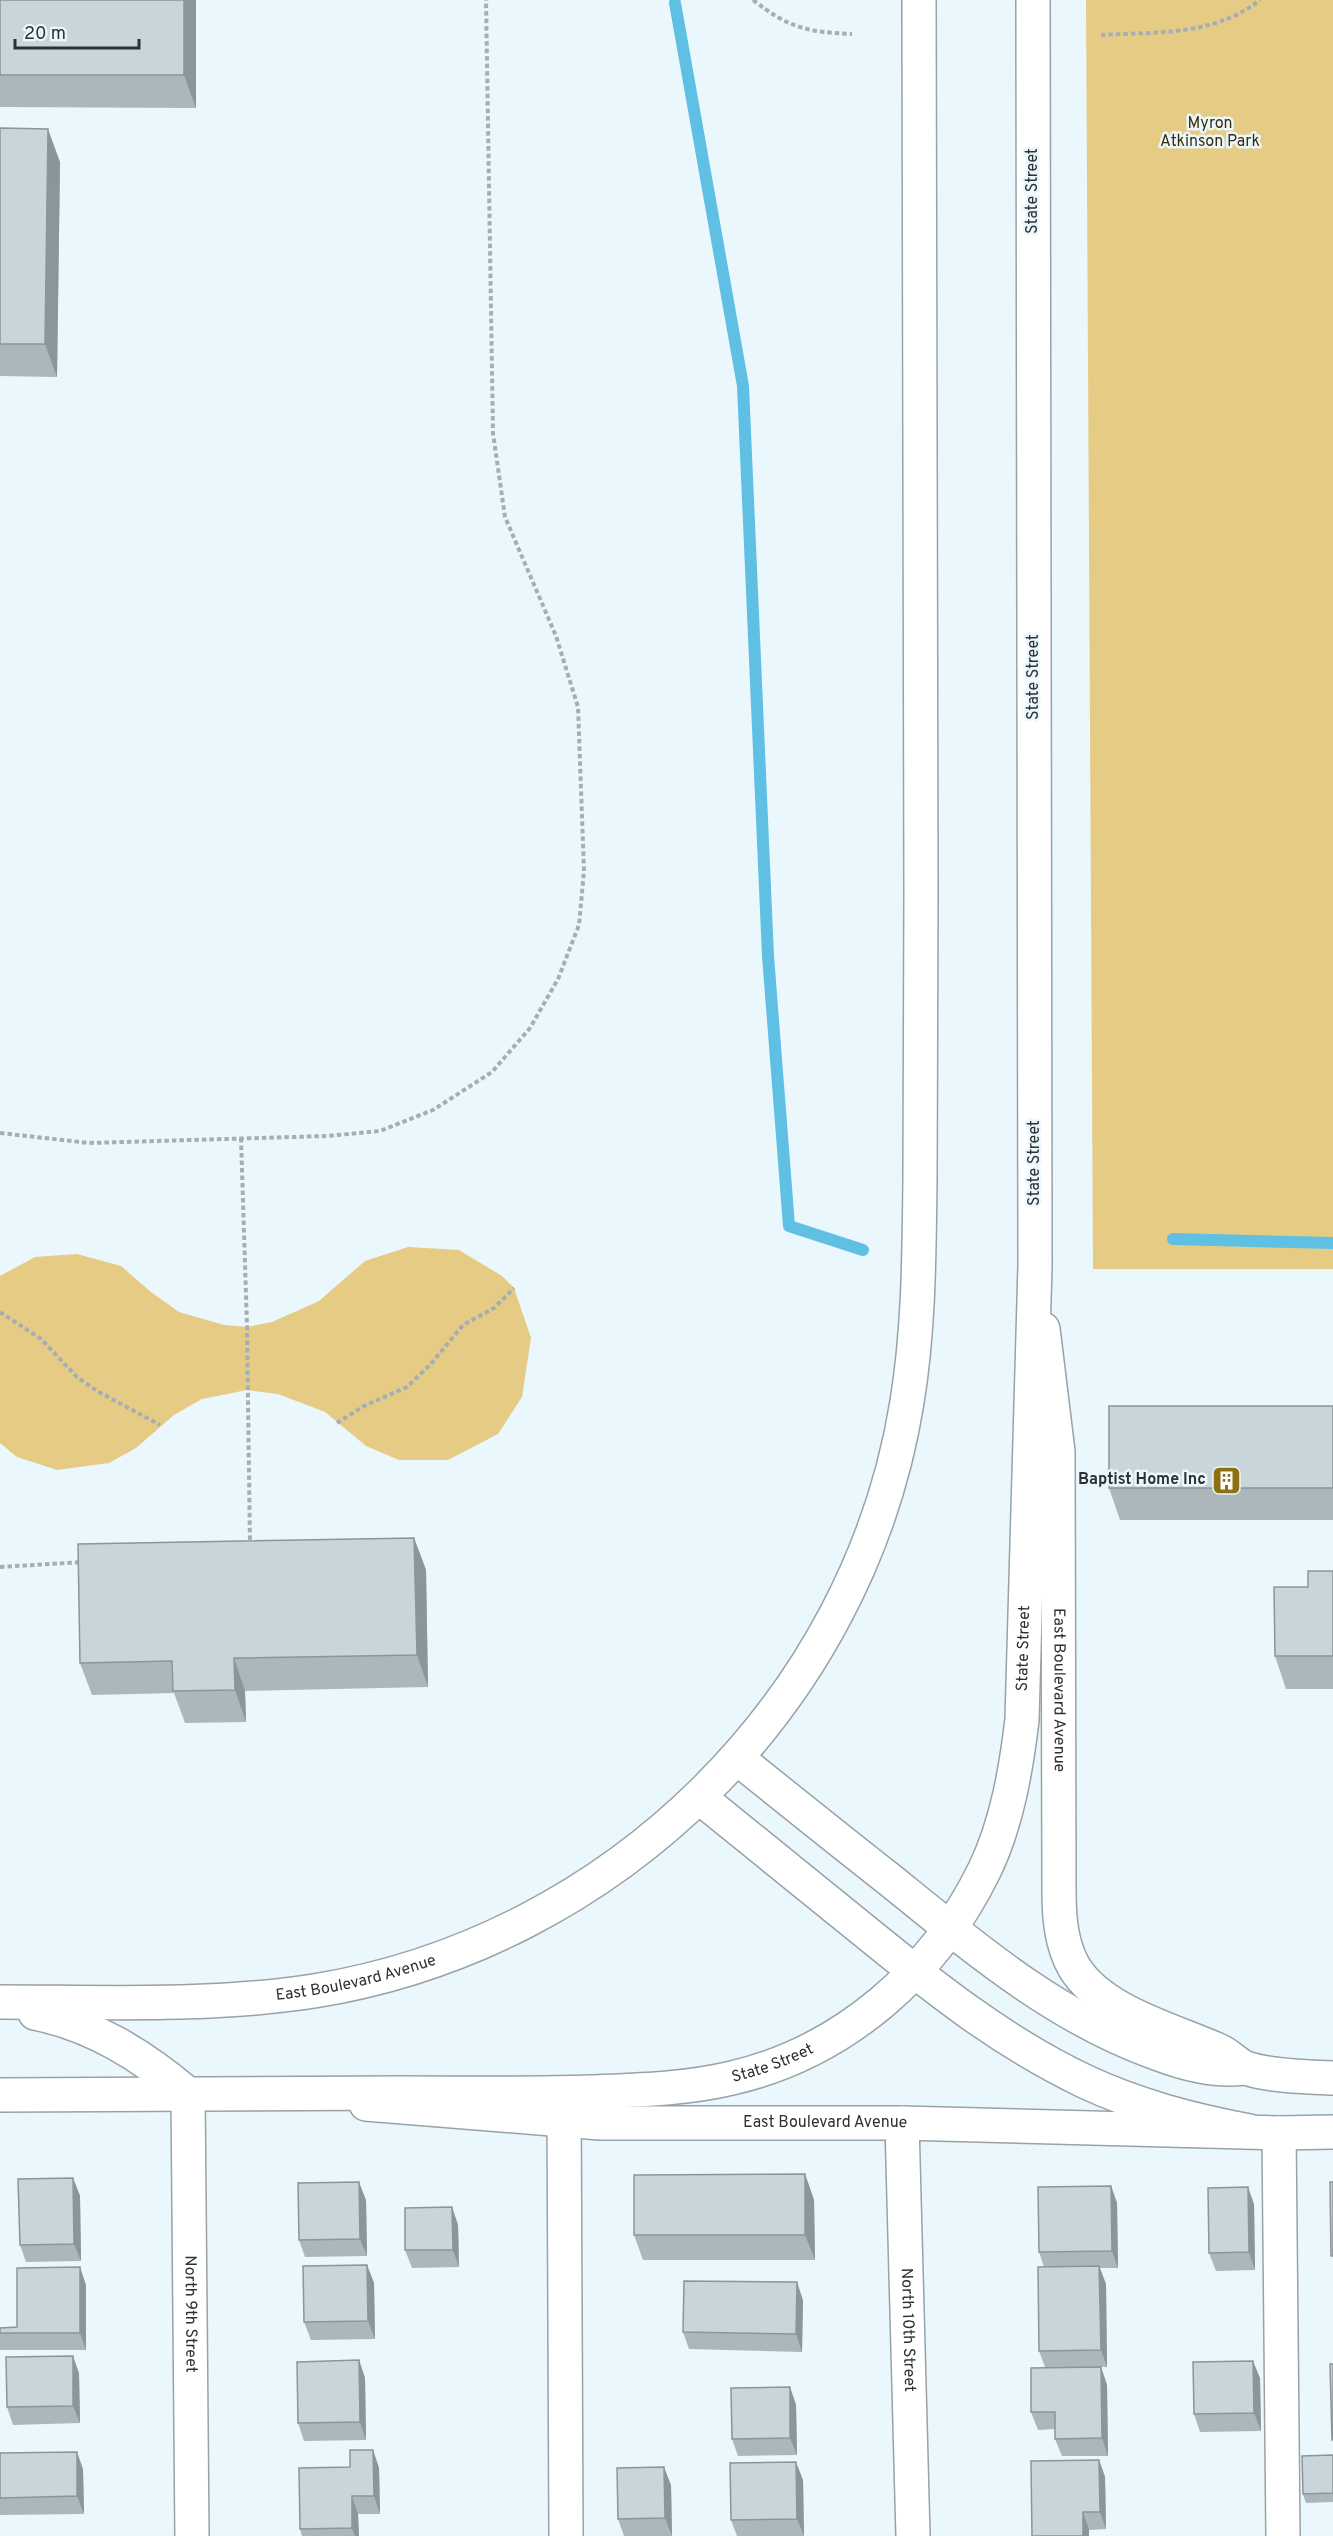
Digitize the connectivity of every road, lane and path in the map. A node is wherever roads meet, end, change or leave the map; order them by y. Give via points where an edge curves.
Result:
1 (486, 0) edge
2 (753, 0) edge
3 (919, 0) edge
4 (1033, 0) edge
5 (1260, 0) edge
6 (852, 34) dead end
7 (1101, 35) dead end
8 (0, 1133) edge
9 (241, 1138) junction
10 (1035, 1265) junction
11 (514, 1288) dead end
12 (0, 1312) edge
13 (337, 1423) dead end
14 (160, 1425) dead end
15 (250, 1549) edge
16 (92, 1562) edge
17 (0, 1568) edge
18 (737, 1758) junction
19 (699, 1797) junction
20 (950, 1929) junction
21 (915, 1972) junction
22 (0, 2002) edge
23 (0, 2007) edge
24 (1245, 2068) junction
25 (1333, 2078) edge
26 (621, 2091) joint
27 (188, 2094) junction
28 (0, 2095) edge
29 (564, 2107) junction
30 (902, 2123) junction
31 (1264, 2132) junction
32 (1333, 2132) edge
33 (192, 2536) edge
34 (566, 2536) edge
35 (913, 2536) edge
36 (1283, 2536) edge

1 - 9 path via 493,433 505,517 556,636 578,708 584,871 579,925 558,979 530,1028 492,1072 433,1110 380,1131
2 - 6 path via 776,18 798,28
3 - 18 main road via 921,1015 919,1286 914,1347 897,1452 863,1557 814,1654 787,1696
4 - 10 main road, State Street
5 - 7 path via 1208,25 1179,31
8 - 9 path via 89,1143
9 - 15 path
10 - 20 main road, State Street via 1018,1761 986,1867
10 - 24 main road, East Boulevard Avenue via 1058,1452 1059,1918 1064,1945 1074,1967 1105,1998 1225,2053
11 - 13 path via 494,1308 463,1325 407,1387
12 - 14 path via 41,1339 84,1382
16 - 17 path
18 - 19 main road
18 - 20 main road
19 - 21 main road
19 - 22 main road, East Boulevard Avenue via 650,1842 574,1895 497,1935 405,1969 318,1990 263,1998
20 - 21 main road, State Street
20 - 24 main road via 1033,1990 1115,2036 1197,2066 1225,2071
21 - 26 main road, State Street via 877,2008 839,2034 768,2067 695,2085
21 - 31 main road via 1001,2035 1084,2081 1160,2111
23 - 27 main road via 71,2022 106,2037
24 - 25 main road, East Boulevard Avenue
26 - 29 main road, East Boulevard Avenue
27 - 28 main road, East Boulevard Avenue
27 - 29 main road, East Boulevard Avenue via 321,2093
27 - 33 main road, North 9th Street
29 - 30 main road, East Boulevard Avenue
29 - 34 main road
30 - 31 main road, East Boulevard Avenue
30 - 35 main road, North 10th Street
31 - 32 main road, East Boulevard Avenue
31 - 36 main road

